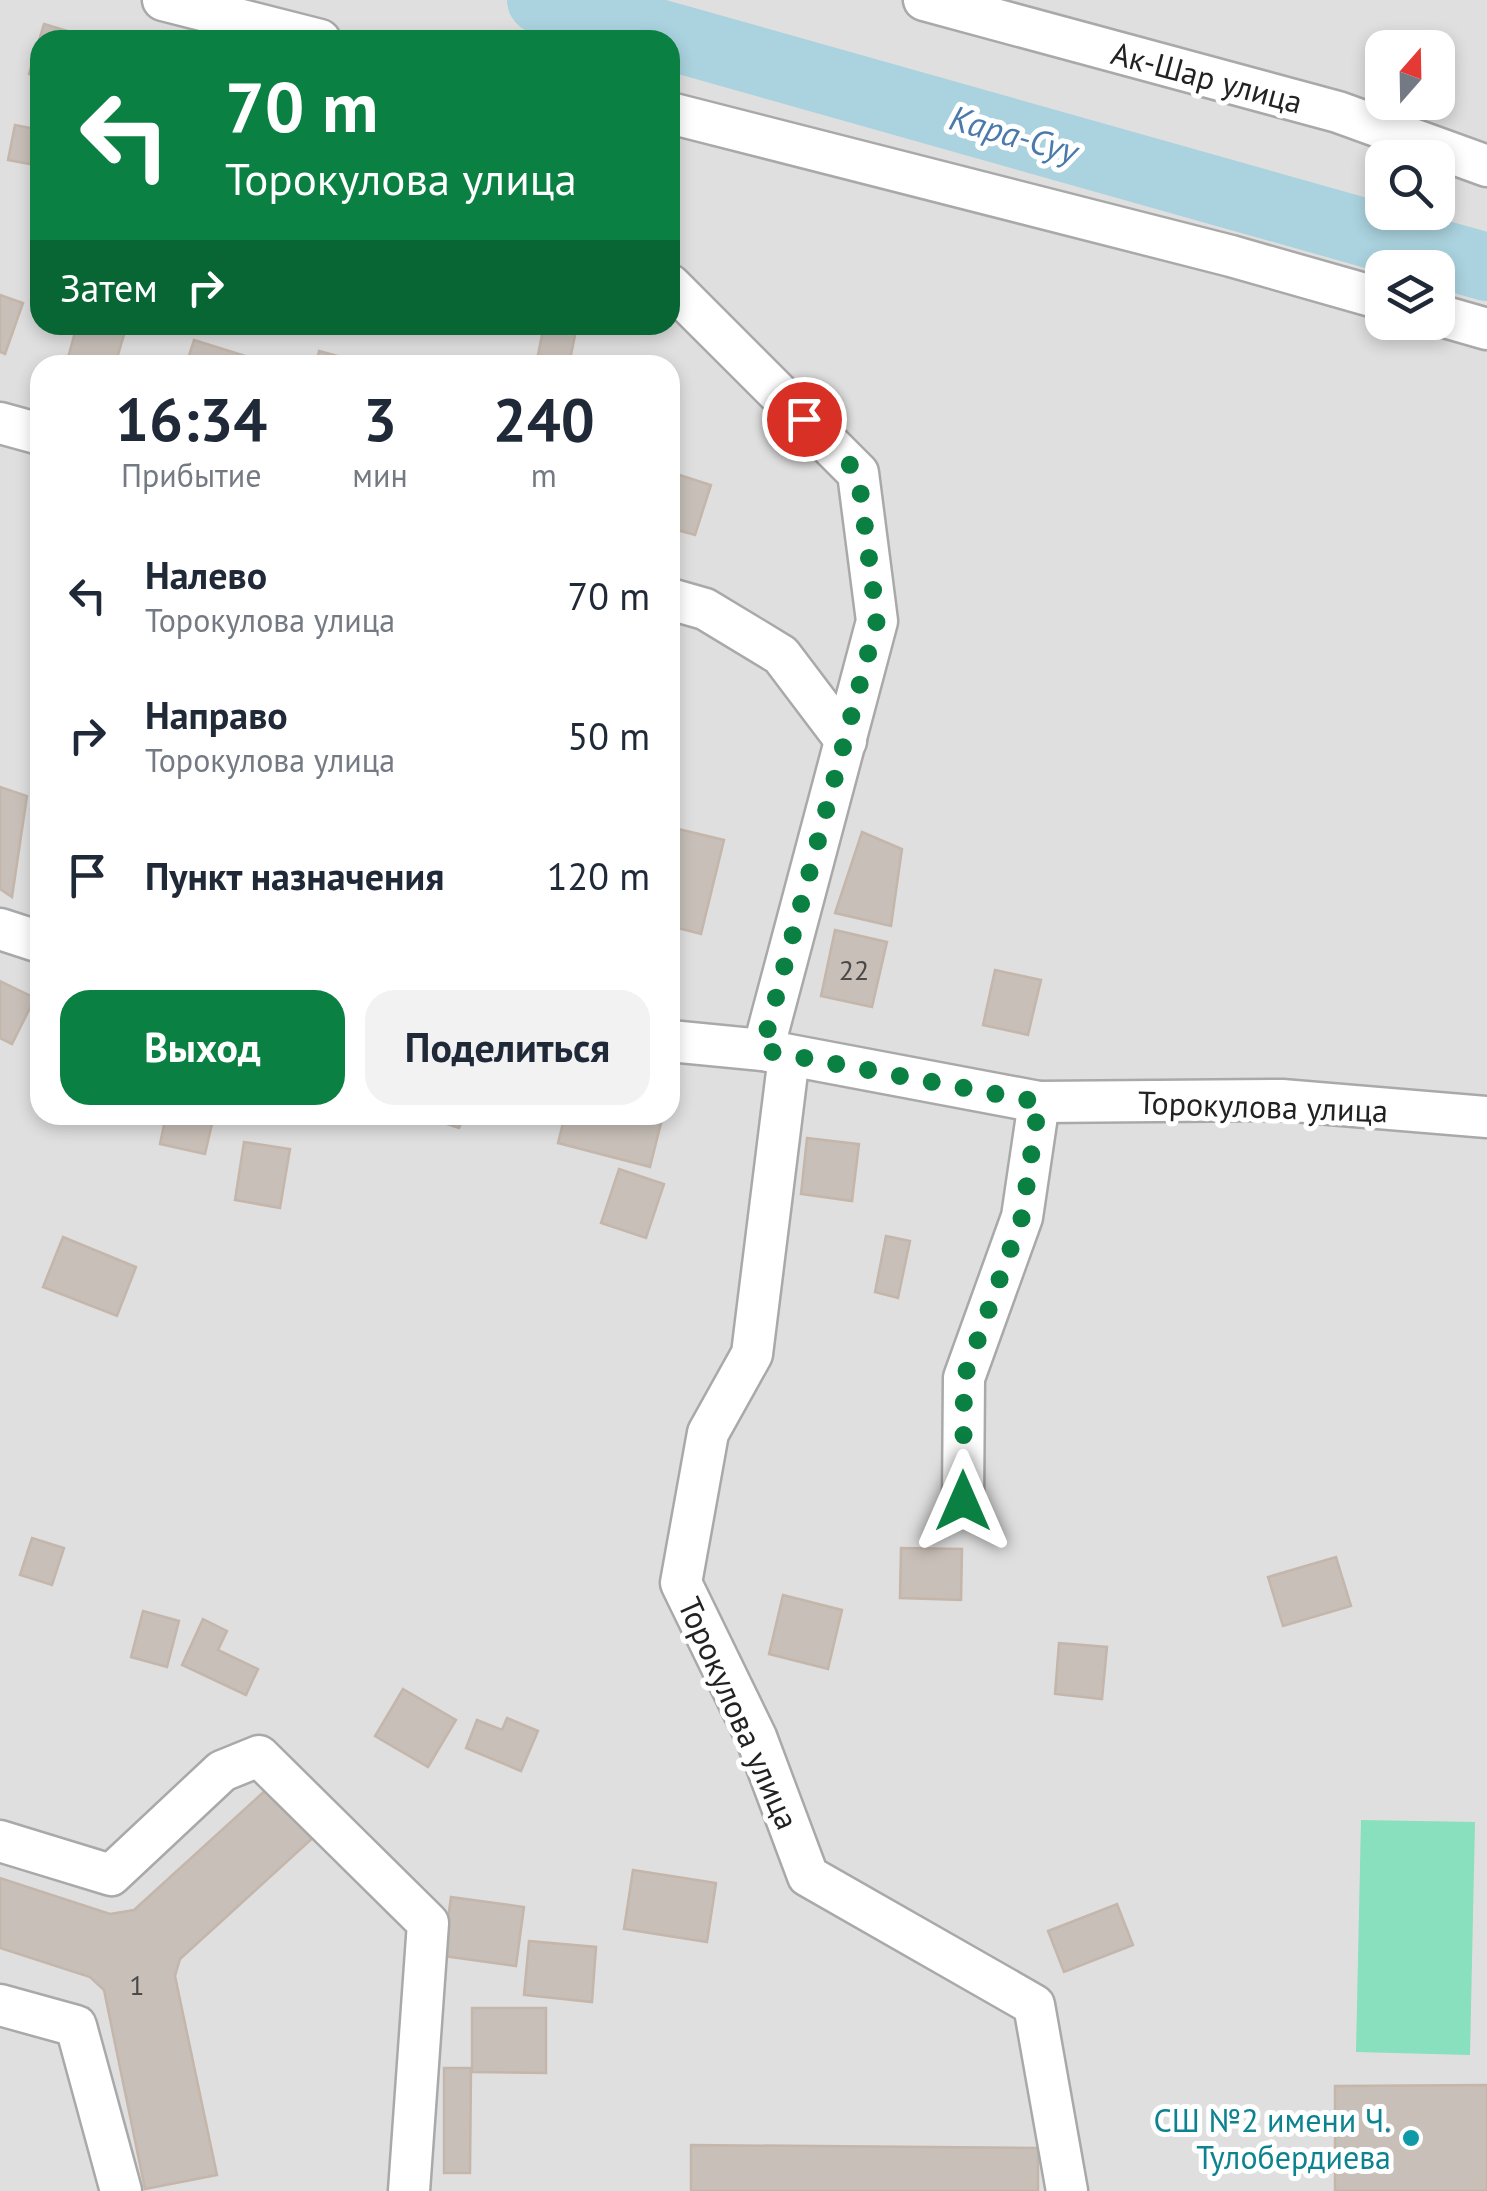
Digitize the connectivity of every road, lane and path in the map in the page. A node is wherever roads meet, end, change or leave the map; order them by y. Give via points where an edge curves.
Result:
1 (163, 0) edge
2 (924, 0) edge
3 (281, 30) edge
4 (680, 117) edge
5 (1487, 166) edge
6 (680, 295) edge
7 (1365, 295) edge
8 (1455, 320) edge
9 (1487, 329) edge
10 (0, 423) edge
11 (30, 431) edge
12 (680, 602) edge
13 (846, 741) junction
14 (0, 928) edge
15 (30, 938) edge
16 (680, 1042) edge
17 (776, 1053) junction
18 (1039, 1102) junction
19 (1487, 1118) edge
20 (963, 1501) dead end
21 (0, 1841) edge
22 (0, 2005) edge
23 (122, 2191) edge
24 (409, 2191) edge
25 (1067, 2191) edge

1 - 3 street
2 - 5 street, Ак-Шар улица via 1338,112
4 - 7 street
6 - 13 street, Торокулова улица via 858,473 877,620
8 - 9 street
10 - 11 street
12 - 13 street via 705,609 781,654
13 - 17 street, Торокулова улица
14 - 15 street
16 - 17 street, Торокулова улица
17 - 18 street, Торокулова улица
17 - 25 street, Торокулова улица via 752,1354 708,1432 681,1583 756,1737 808,1876 1034,2005
18 - 19 street, Торокулова улица via 1282,1100
18 - 20 street via 1022,1217 964,1378
21 - 24 street via 110,1875 222,1771 260,1756 428,1923
22 - 23 street via 76,2026

